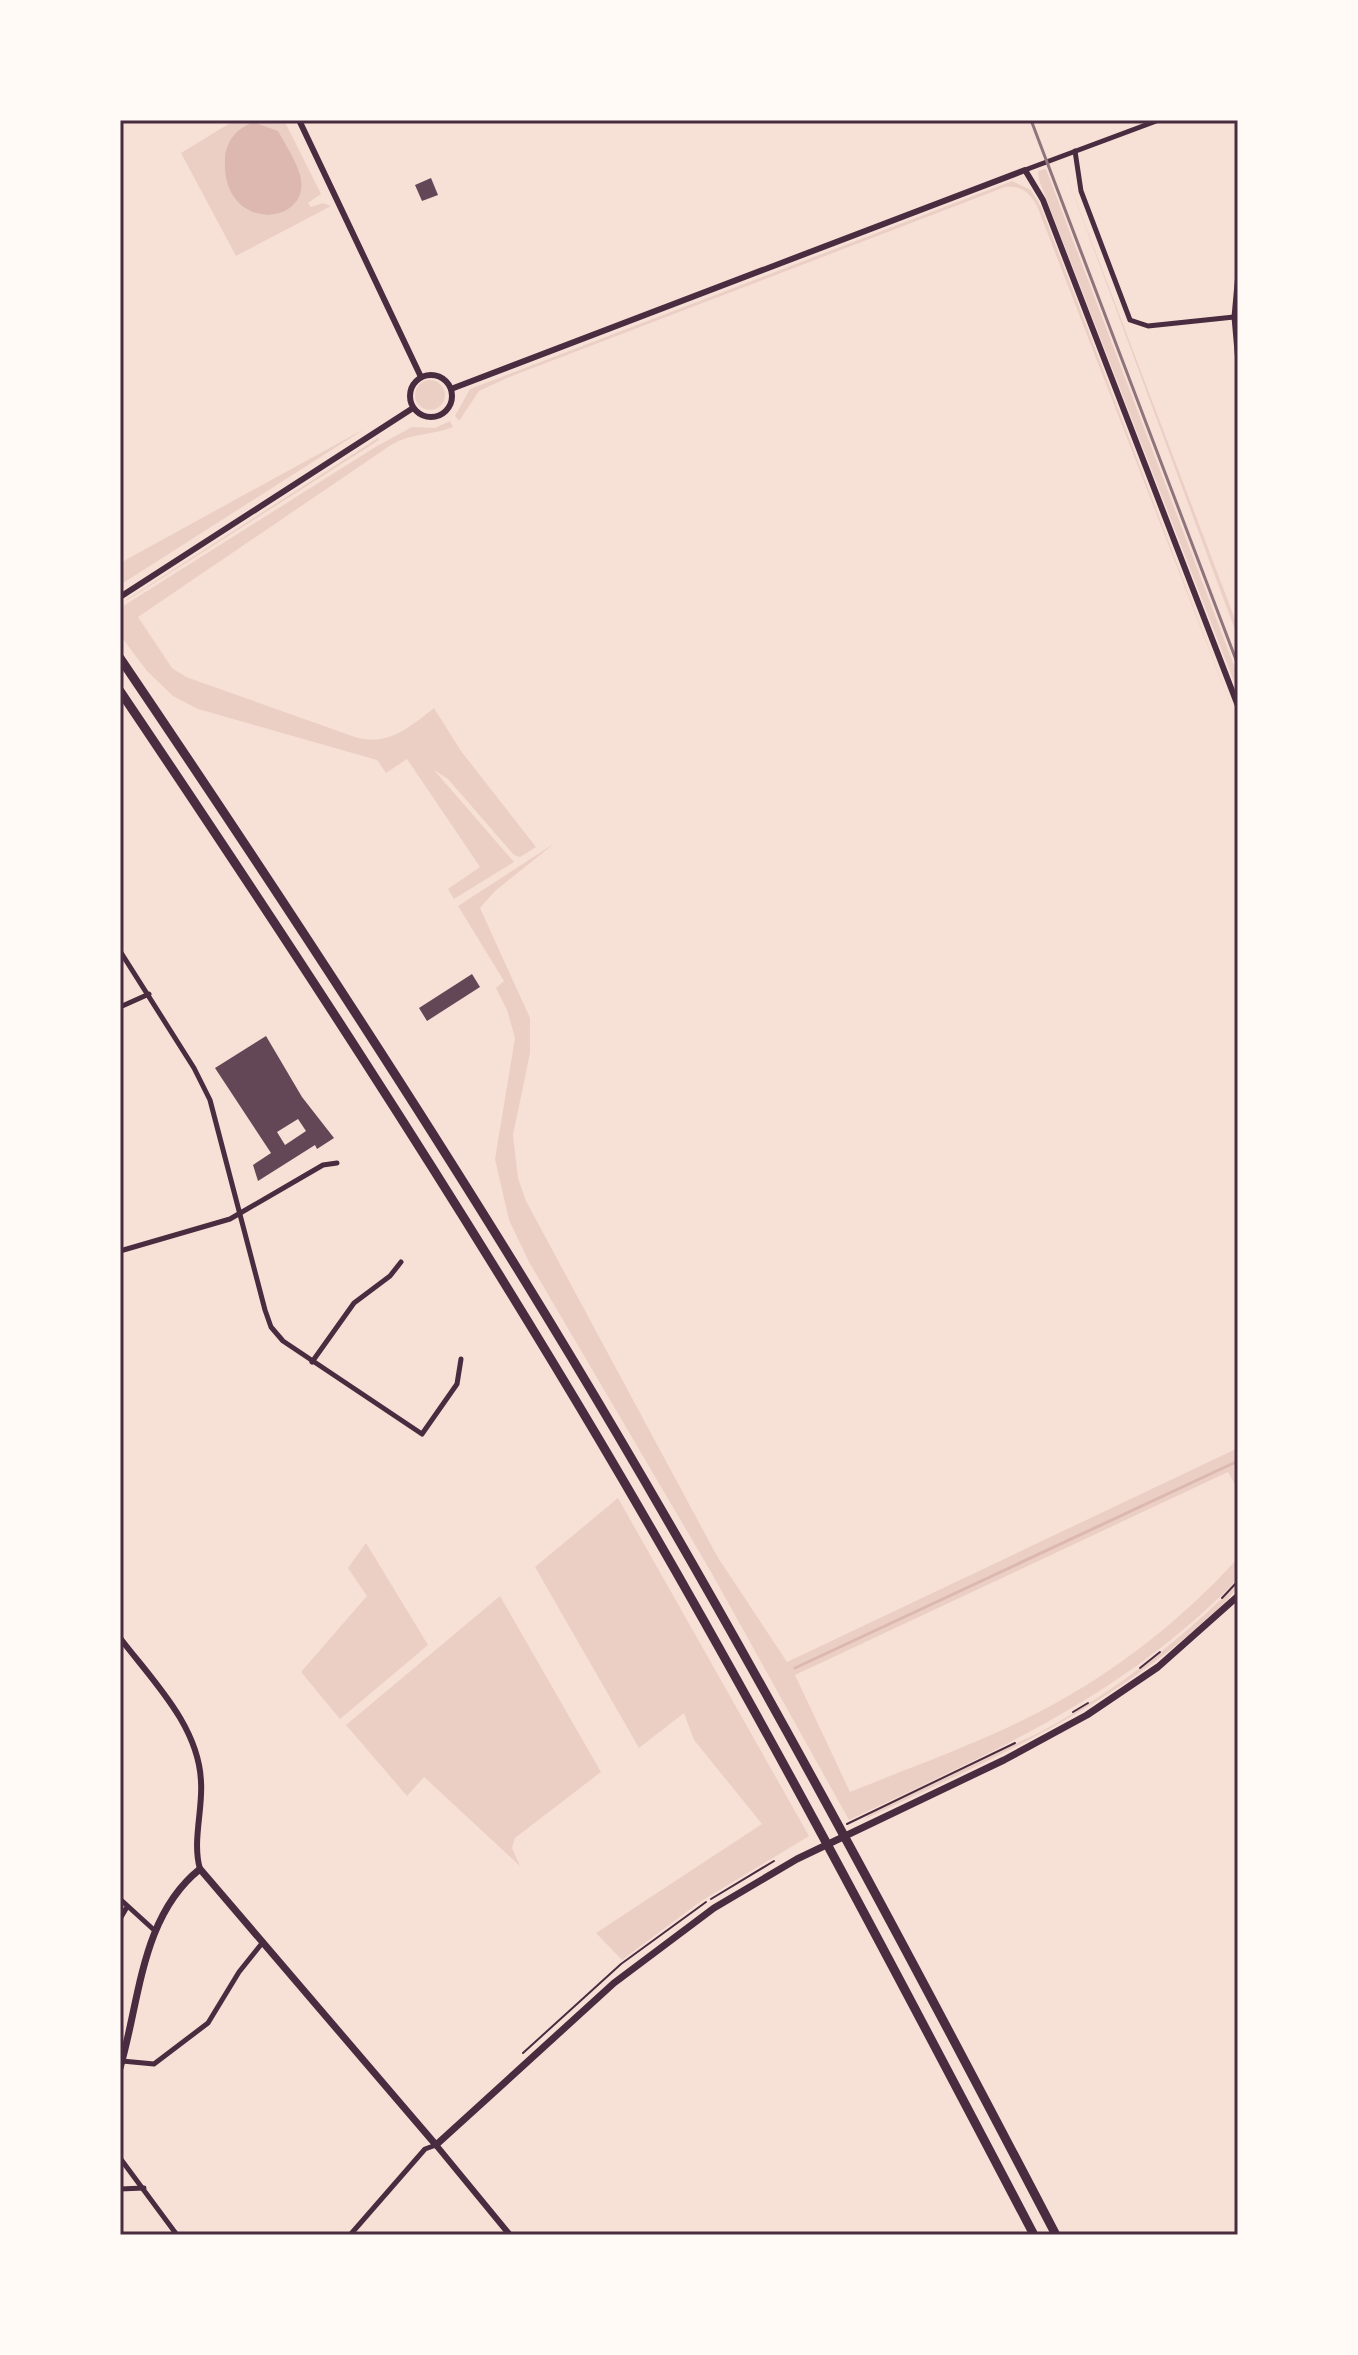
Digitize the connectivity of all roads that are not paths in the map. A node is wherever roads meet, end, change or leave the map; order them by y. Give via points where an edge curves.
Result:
1 (299, 120) edge
2 (1159, 120) edge
3 (1075, 151) junction
4 (1025, 170) junction
5 (1238, 273) edge
6 (1236, 321) edge
7 (1238, 363) edge
8 (421, 377) junction
9 (451, 389) junction
10 (413, 408) junction
11 (120, 597) edge
12 (120, 658) edge
13 (120, 691) edge
14 (1238, 706) edge
15 (120, 951) edge
16 (149, 994) junction
17 (120, 1007) edge
18 (337, 1163) dead end
19 (240, 1215) junction
20 (120, 1251) edge
21 (401, 1262) dead end
22 (461, 1359) dead end
23 (312, 1362) junction
24 (1238, 1596) edge
25 (120, 1638) edge
26 (200, 1869) junction
27 (120, 1899) edge
28 (127, 1907) junction
29 (120, 1919) edge
30 (154, 1930) junction
31 (265, 1940) junction
32 (121, 2064) edge
33 (436, 2145) junction
34 (120, 2158) edge
35 (145, 2188) junction
36 (120, 2189) edge
37 (177, 2235) edge
38 (350, 2235) edge
39 (510, 2235) edge
40 (1034, 2235) edge
41 (1056, 2235) edge

1 - 8 street
2 - 3 street
3 - 4 street
3 - 6 street via 1081,191 1130,320 1148,326
4 - 9 street
4 - 14 street via 1043,200
5 - 6 street
6 - 7 street
8 - 9 street via 439,376
8 - 10 street via 411,387
9 - 10 street via 451,403 442,414 423,416
10 - 11 street
12 - 41 highway via 340,986 592,1391 852,1847
13 - 40 highway via 325,997 598,1438 823,1837
15 - 16 street
16 - 17 street
16 - 19 street via 210,1100
18 - 19 street via 323,1165
19 - 20 street
19 - 23 street via 271,1327
21 - 23 street via 359,1298
22 - 23 street via 457,1384 422,1434
24 - 33 main road via 1158,1667 1087,1715 1004,1760 875,1815 728,1899 635,1966
25 - 26 street via 184,1725 195,1749 201,1780
26 - 30 main road
26 - 31 main road
27 - 28 street
28 - 29 street
28 - 30 street
30 - 32 main road
31 - 32 street via 204,2027 154,2064
31 - 33 main road
33 - 38 street via 425,2149
33 - 39 street
34 - 35 street
35 - 36 street
35 - 37 street

